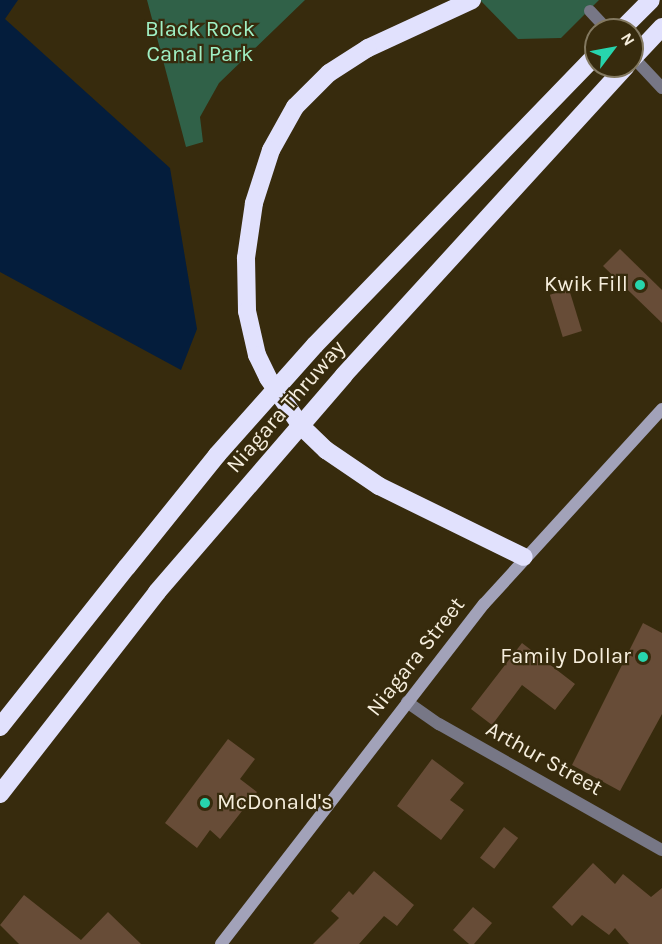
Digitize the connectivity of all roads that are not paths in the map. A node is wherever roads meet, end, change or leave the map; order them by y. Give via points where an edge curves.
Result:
1 (472, 0) edge
2 (650, 1) edge
3 (590, 11) dead end
4 (597, 18) edge
5 (633, 18) edge
6 (662, 27) edge
7 (644, 46) edge
8 (584, 67) edge
9 (644, 70) edge
10 (615, 78) edge
11 (662, 88) edge
12 (662, 410) edge
13 (524, 557) junction
14 (407, 702) junction
15 (0, 727) edge
16 (0, 794) edge
17 (662, 849) edge
18 (221, 944) edge

1 - 13 highway via 387,37 329,73 282,126 254,203 246,258 247,311 257,355 268,378 301,426 326,450 379,486
2 - 5 highway
3 - 4 street
6 - 7 highway, bridge
8 - 15 highway, Niagara Thruway, bridge via 315,345 217,455
9 - 11 street
10 - 16 highway, Niagara Thruway, bridge via 344,375 157,592
12 - 13 main road, Niagara Street
13 - 14 main road, Niagara Street
14 - 17 street, Arthur Street via 439,724
14 - 18 main road, Niagara Street

